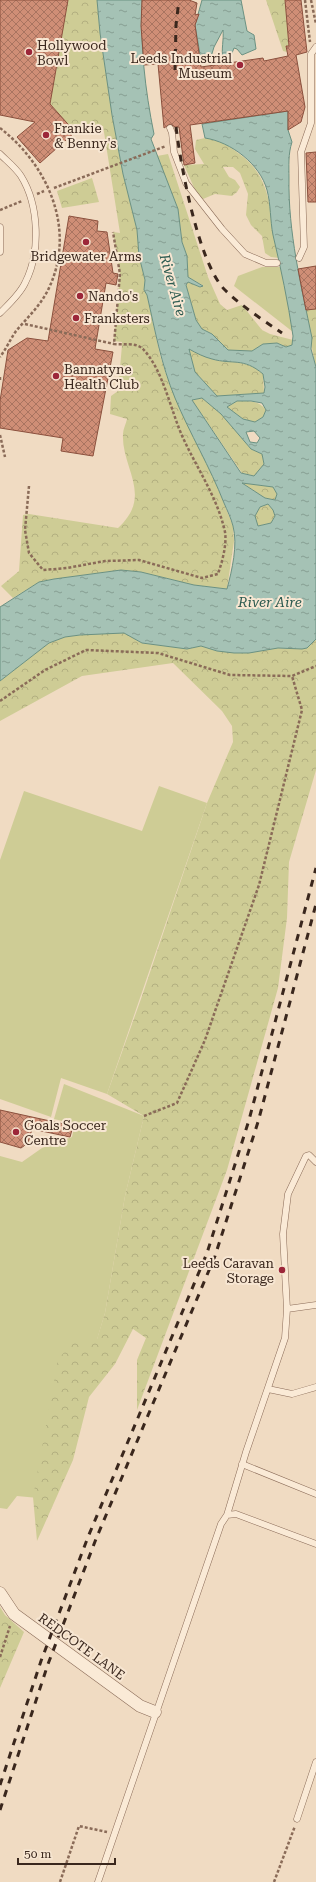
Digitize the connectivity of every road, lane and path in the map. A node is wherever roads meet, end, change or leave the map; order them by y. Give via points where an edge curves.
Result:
1 (305, 0) edge
2 (310, 0) edge
3 (316, 24) edge
4 (316, 47) edge
5 (311, 54) junction
6 (170, 128) dead end
7 (165, 146) dead end
8 (0, 154) edge
9 (54, 188) dead end
10 (0, 227) edge
11 (113, 232) dead end
12 (0, 252) edge
13 (299, 258) dead end
14 (278, 263) dead end
15 (0, 313) edge
16 (24, 324) dead end
17 (18, 330) dead end
18 (114, 344) junction
19 (0, 357) edge
20 (0, 377) edge
21 (0, 382) edge
22 (0, 434) edge
23 (5, 457) dead end
24 (29, 486) dead end
25 (316, 666) edge
26 (292, 676) junction
27 (0, 701) edge
28 (144, 1116) dead end
29 (316, 1162) edge
30 (316, 1305) edge
31 (287, 1309) junction
32 (316, 1387) edge
33 (268, 1389) junction
34 (242, 1464) junction
35 (316, 1494) edge
36 (227, 1515) junction
37 (316, 1544) edge
38 (0, 1593) edge
39 (14, 1614) junction
40 (0, 1657) edge
41 (155, 1712) junction
42 (316, 1762) edge
43 (297, 1819) joint
44 (115, 1833) junction
45 (60, 1882) edge
46 (98, 1882) edge
47 (274, 1882) edge

1 - 5 path
2 - 3 path
4 - 5 lane
5 - 13 lane via 311,123 301,152 304,247
6 - 14 lane via 174,152 186,183 222,229 245,254 266,263
7 - 9 path
8 - 15 lane via 21,175 35,214 32,266 25,284
10 - 12 lane
11 - 18 path via 120,274
16 - 18 path
17 - 19 path
18 - 24 path via 130,344 142,348 158,371 184,440 212,495 225,533 222,563 218,574 202,578 139,560 105,561 43,570 29,553 25,530
20 - 21 path
22 - 23 path
25 - 26 path
26 - 27 path via 230,675 158,653 86,650 45,670
26 - 28 path via 302,710 259,885 205,1040 177,1104
29 - 31 lane via 309,1155 306,1156 288,1194 283,1234
30 - 31 lane
31 - 33 lane via 285,1338
32 - 33 lane via 292,1394
33 - 34 lane
34 - 35 lane
34 - 36 lane
36 - 37 lane via 236,1514
36 - 41 lane via 221,1524
38 - 39 street, REDCOTE LANE
39 - 40 path
39 - 41 street, REDCOTE LANE via 140,1706
41 - 44 lane
42 - 43 lane
43 - 47 path
44 - 45 path via 79,1826
44 - 46 lane

